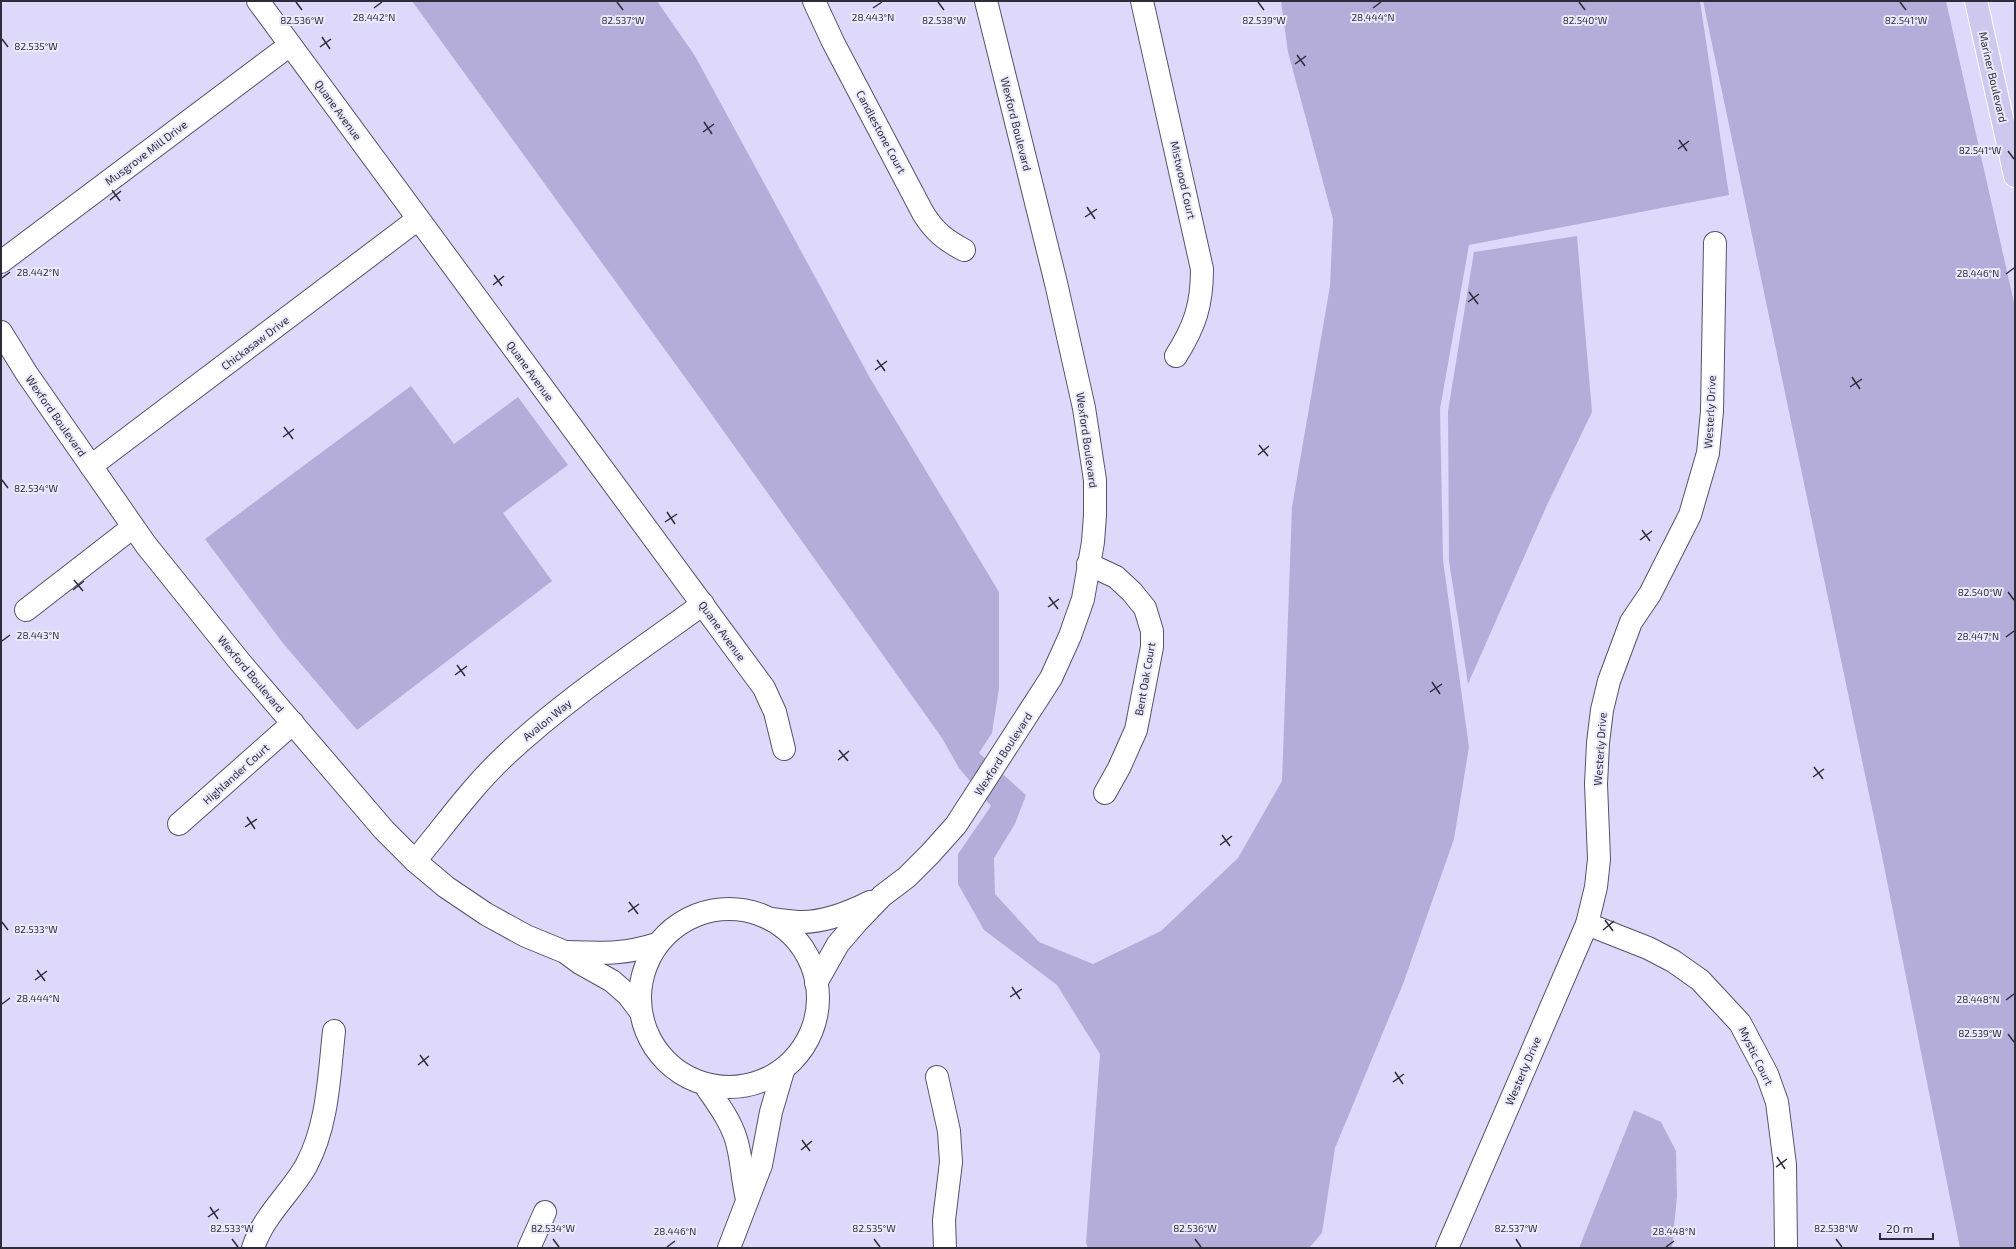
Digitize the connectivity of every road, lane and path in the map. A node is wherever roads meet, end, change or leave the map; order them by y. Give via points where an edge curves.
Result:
1 (258, 1) edge
2 (814, 1) edge
3 (986, 1) edge
4 (1142, 1) edge
5 (1976, 1) edge
6 (290, 45) junction
7 (2015, 176) edge
8 (418, 219) junction
9 (1715, 243) dead end
10 (964, 250) dead end
11 (1, 262) edge
12 (1, 332) edge
13 (1176, 356) dead end
14 (91, 466) junction
15 (133, 527) junction
16 (1088, 564) junction
17 (703, 604) junction
18 (26, 610) dead end
19 (293, 723) junction
20 (784, 749) dead end
21 (1105, 793) dead end
22 (179, 824) dead end
23 (415, 861) junction
24 (882, 896) junction
25 (771, 919) junction
26 (1587, 924) junction
27 (657, 944) junction
28 (565, 952) junction
29 (816, 983) junction
30 (642, 1012) junction
31 (334, 1032) dead end
32 (784, 1071) junction
33 (937, 1077) dead end
34 (707, 1088) junction
35 (747, 1199) junction
36 (546, 1212) dead end
37 (253, 1248) edge
38 (529, 1248) edge
39 (729, 1248) edge
40 (945, 1248) edge
41 (1447, 1248) edge
42 (1786, 1248) edge

1 - 6 street, Quane Avenue
2 - 10 street, Candlestone Court via 923,213 945,240
3 - 16 street, Wexford Boulevard via 1056,283 1084,408 1095,480 1096,516
4 - 13 street, Mistwood Court via 1202,269 1202,292 1197,317 1190,335
5 - 7 main road, Mariner Boulevard
6 - 8 street, Quane Avenue
6 - 11 street, Musgrove Mill Drive
8 - 14 street, Chickasaw Drive
8 - 17 street, Quane Avenue
9 - 26 street, Westerly Drive via 1712,411 1708,453 1690,515 1650,594 1631,622 1609,681 1598,743 1596,784 1599,859 1596,887
12 - 14 street, Wexford Boulevard
14 - 15 street, Wexford Boulevard
15 - 18 street
15 - 19 street, Wexford Boulevard via 240,662
16 - 21 street, Bent Oak Court via 1116,577 1132,592 1145,608 1152,631 1152,647 1136,730
16 - 24 street, Wexford Boulevard via 1083,600 1051,678 956,825 907,876
17 - 20 street, Quane Avenue via 764,688 775,712
17 - 23 street, Avalon Way via 543,722 506,754 481,780
19 - 22 street, Highlander Court
19 - 23 street, Wexford Boulevard via 384,830
23 - 28 street, Wexford Boulevard via 446,887 486,914 526,936
24 - 25 street, Wexford Boulevard via 850,912 821,920 803,922
24 - 29 street, Wexford Boulevard via 838,944
25 - 27 street via 752,911 732,908 697,913 671,929
25 - 29 street via 788,932 802,948
26 - 41 street, Westerly Drive
26 - 42 street, Mystic Court via 1648,948 1673,961 1700,980 1740,1023 1767,1074 1777,1102 1785,1164
27 - 28 street, Wexford Boulevard via 620,953
27 - 30 street via 643,976 640,990
28 - 30 street, Wexford Boulevard via 612,981
29 - 32 street via 817,1004 814,1024 806,1043
30 - 34 street via 653,1045 664,1059 677,1071
31 - 37 street via 325,1110 318,1139 306,1165 291,1190 266,1221
32 - 34 street via 771,1079 747,1087
32 - 35 street via 771,1112 761,1165
33 - 40 street via 949,1131 951,1162 944,1220
34 - 35 street via 736,1138
35 - 39 street
36 - 38 street

